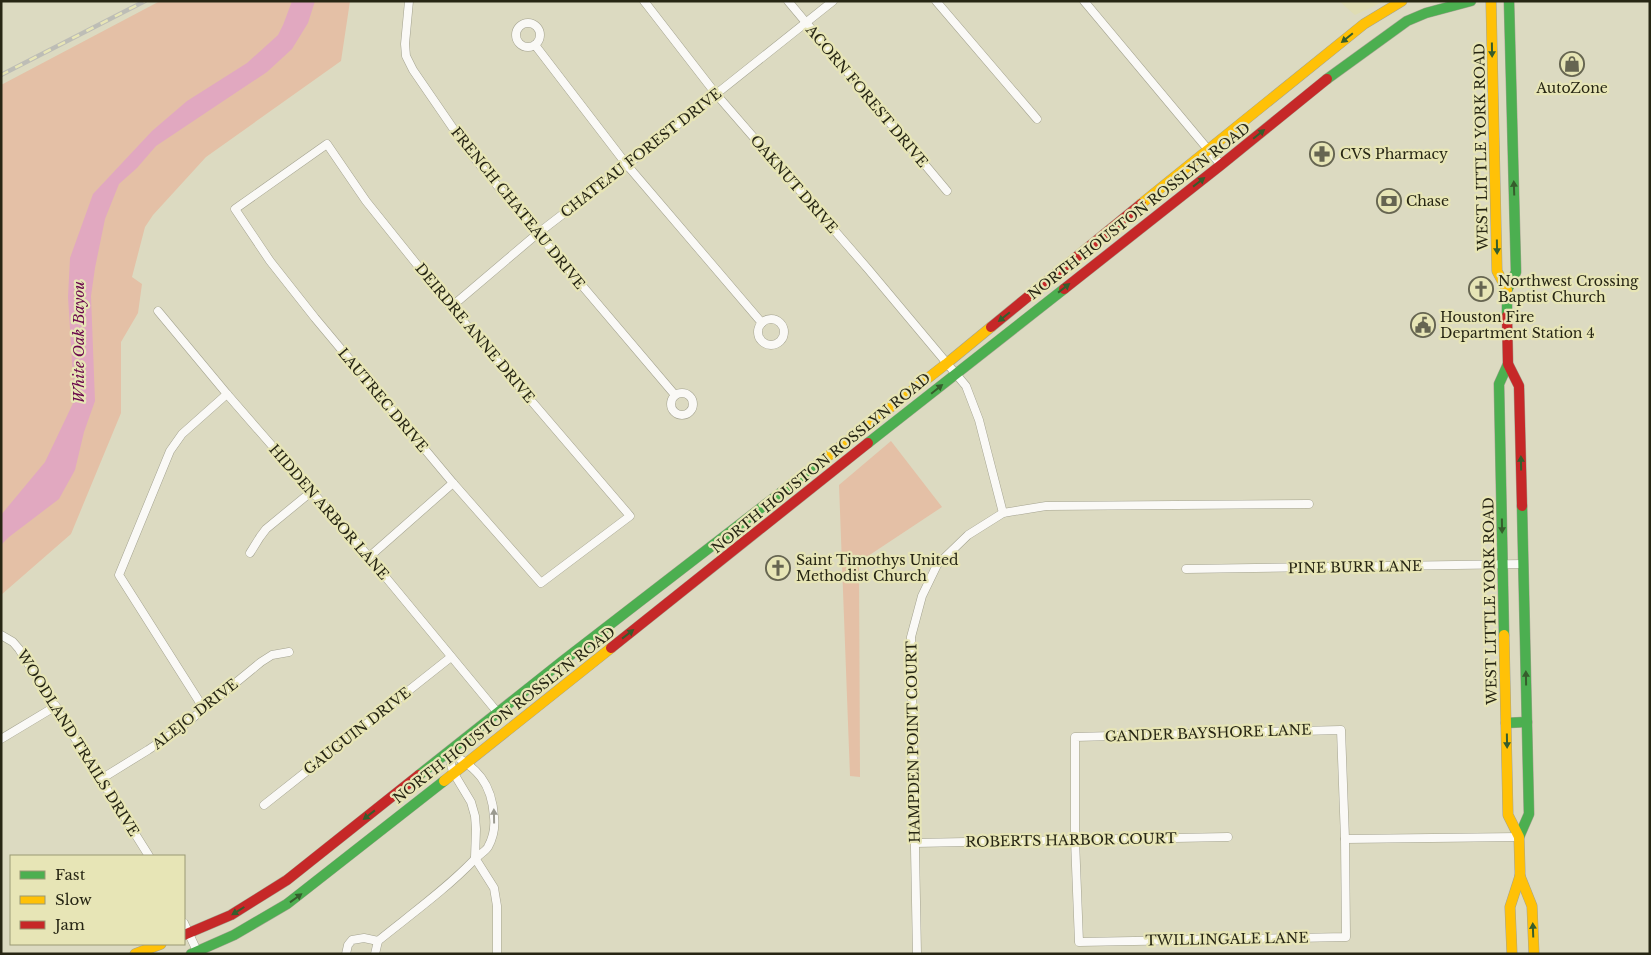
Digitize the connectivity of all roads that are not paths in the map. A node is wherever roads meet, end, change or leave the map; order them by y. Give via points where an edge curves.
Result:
1 (409, 1) edge
2 (644, 1) edge
3 (788, 1) edge
4 (833, 1) edge
5 (936, 1) edge
6 (1084, 1) edge
7 (1402, 1) edge
8 (1471, 1) edge
9 (1491, 1) edge
10 (1508, 1) edge
11 (806, 24) junction
12 (1371, 33) junction
13 (534, 45) dead end
14 (716, 94) junction
15 (1037, 119) dead end
16 (327, 144) joint
17 (1208, 149) junction
18 (627, 165) junction
19 (1221, 165) junction
20 (947, 191) dead end
21 (1515, 218) junction
22 (1496, 220) junction
23 (537, 234) junction
24 (1090, 247) junction
25 (1099, 260) junction
26 (1507, 290) junction
27 (451, 307) junction
28 (158, 311) dead end
29 (762, 323) dead end
30 (946, 364) junction
31 (1508, 364) junction
32 (955, 374) junction
33 (227, 394) junction
34 (675, 395) dead end
35 (818, 462) junction
36 (826, 476) junction
37 (453, 483) junction
38 (311, 492) junction
39 (1309, 504) dead end
40 (1003, 513) junction
41 (630, 516) joint
42 (710, 546) junction
43 (250, 553) dead end
44 (369, 557) junction
45 (721, 561) junction
46 (1503, 564) junction
47 (1523, 564) junction
48 (1186, 569) dead end
49 (666, 581) junction
50 (672, 599) junction
51 (1, 635) edge
52 (289, 652) dead end
53 (451, 657) junction
54 (564, 660) junction
55 (576, 675) junction
56 (56, 706) junction
57 (204, 709) junction
58 (498, 713) junction
59 (1527, 722) junction
60 (1506, 723) junction
61 (1, 739) edge
62 (448, 752) junction
63 (466, 762) junction
64 (454, 772) junction
65 (101, 779) junction
66 (264, 805) dead end
67 (1228, 837) dead end
68 (1519, 837) junction
69 (1346, 839) junction
70 (1075, 840) junction
71 (915, 843) junction
72 (321, 853) junction
73 (148, 855) edge
74 (475, 858) junction
75 (334, 868) junction
76 (1520, 876) junction
77 (186, 934) edge
78 (378, 942) junction
79 (158, 945) edge
80 (194, 953) edge
81 (135, 954) edge
82 (346, 954) edge
83 (375, 954) edge
84 (497, 954) edge
85 (917, 954) edge
86 (1512, 954) edge
87 (1534, 954) edge

1 - 23 street, FRENCH CHATEAU DRIVE via 405,44 406,56 413,70 470,153
2 - 14 street, OAKNUT DRIVE
3 - 11 street, ACORN FOREST DRIVE
4 - 11 street, CHATEAU FOREST DRIVE
5 - 15 street
6 - 17 street
7 - 12 main road, NORTH HOUSTON ROSSLYN ROAD
8 - 12 main road, NORTH HOUSTON ROSSLYN ROAD via 1413,18 1391,31
9 -> 22 main road, WEST LITTLE YORK ROAD
21 -> 10 main road, WEST LITTLE YORK ROAD
11 - 14 street, CHATEAU FOREST DRIVE
11 - 20 street, ACORN FOREST DRIVE
12 -> 17 main road, NORTH HOUSTON ROSSLYN ROAD
19 -> 12 main road, NORTH HOUSTON ROSSLYN ROAD via 1339,70
13 - 18 street
14 - 18 street, CHATEAU FOREST DRIVE
14 - 30 street, OAKNUT DRIVE
16 - 27 street, DEIRDRE ANNE DRIVE via 366,201
16 - 37 street, LAUTREC DRIVE via 235,208 270,261 315,318
17 - 19 street
17 - 24 main road, NORTH HOUSTON ROSSLYN ROAD
18 - 23 street, CHATEAU FOREST DRIVE
18 - 29 street
25 -> 19 main road, NORTH HOUSTON ROSSLYN ROAD
21 - 22 main road
21 - 26 main road, WEST LITTLE YORK ROAD via 1516,272
22 -> 26 main road, WEST LITTLE YORK ROAD via 1497,271
23 - 27 street, CHATEAU FOREST DRIVE
23 - 34 street, FRENCH CHATEAU DRIVE
24 - 25 main road
24 -> 30 main road, NORTH HOUSTON ROSSLYN ROAD
32 -> 25 main road, NORTH HOUSTON ROSSLYN ROAD
26 - 31 main road, WEST LITTLE YORK ROAD
27 - 41 street, DEIRDRE ANNE DRIVE
28 - 33 street, HIDDEN ARBOR LANE
30 - 32 street, OAKNUT DRIVE
30 - 35 main road, NORTH HOUSTON ROSSLYN ROAD
31 -> 46 main road, WEST LITTLE YORK ROAD via 1499,384
47 -> 31 main road, WEST LITTLE YORK ROAD via 1518,386
36 -> 32 main road, NORTH HOUSTON ROSSLYN ROAD
32 - 40 street, OAKNUT DRIVE via 966,386 979,420
33 - 38 street, HIDDEN ARBOR LANE
33 - 57 street via 182,434 170,451 120,575
35 - 36 main road
35 - 42 main road, NORTH HOUSTON ROSSLYN ROAD
36 - 45 main road, NORTH HOUSTON ROSSLYN ROAD
37 - 41 street, LAUTREC DRIVE via 541,584
37 - 44 street
38 - 43 street via 266,529
38 - 44 street, HIDDEN ARBOR LANE
39 - 40 street, HAMPDEN POINT COURT via 1046,506
40 - 71 street, HAMPDEN POINT COURT via 968,535 937,565 922,596 911,637
42 - 45 main road
42 - 49 main road, NORTH HOUSTON ROSSLYN ROAD
44 - 53 street, HIDDEN ARBOR LANE
45 - 50 main road, NORTH HOUSTON ROSSLYN ROAD
46 - 47 street, PINE BURR LANE
46 - 48 street, PINE BURR LANE
46 - 60 main road, WEST LITTLE YORK ROAD
59 -> 47 main road, WEST LITTLE YORK ROAD
49 - 50 main road
49 - 54 main road, NORTH HOUSTON ROSSLYN ROAD
55 -> 50 main road, NORTH HOUSTON ROSSLYN ROAD
51 - 56 street, WOODLAND TRAILS DRIVE via 19,649
52 - 57 street, ALEJO DRIVE via 261,662
53 - 58 street, HIDDEN ARBOR LANE
53 - 66 street, GAUGUIN DRIVE
54 - 55 main road
54 - 58 main road, NORTH HOUSTON ROSSLYN ROAD
55 - 63 main road, NORTH HOUSTON ROSSLYN ROAD
56 - 61 street
56 - 65 street, WOODLAND TRAILS DRIVE
57 - 65 street, ALEJO DRIVE
58 - 62 main road, NORTH HOUSTON ROSSLYN ROAD
59 - 60 main road
59 - 68 main road, WEST LITTLE YORK ROAD via 1529,814
60 -> 68 main road, WEST LITTLE YORK ROAD via 1508,815
62 - 63 street
62 - 64 street
62 -> 72 main road, NORTH HOUSTON ROSSLYN ROAD
63 - 64 main road, NORTH HOUSTON ROSSLYN ROAD
74 -> 63 street via 488,848 492,837 494,803 490,790
64 - 74 street via 475,816
64 - 75 main road, NORTH HOUSTON ROSSLYN ROAD
65 - 73 street, WOODLAND TRAILS DRIVE
67 - 70 street, ROBERTS HARBOR COURT
68 - 69 street
68 - 76 main road, WEST LITTLE YORK ROAD
69 - 70 street, TWILLINGALE LANE via 1346,937 1079,942
69 - 70 street, GANDER BAYSHORE LANE via 1341,730 1075,737
70 - 71 street, ROBERTS HARBOR COURT
71 - 85 street, HAMPDEN POINT COURT
72 - 75 main road
72 -> 77 main road, NORTH HOUSTON ROSSLYN ROAD via 287,880 231,916
74 - 78 street via 463,872
74 - 84 street via 494,888
80 -> 75 main road, NORTH HOUSTON ROSSLYN ROAD via 272,914
76 - 86 main road, WEST LITTLE YORK ROAD via 1510,907
87 -> 76 main road, WEST LITTLE YORK ROAD via 1532,906
77 - 80 street
78 - 82 street via 364,938 352,940
78 - 83 street
79 - 81 main road

